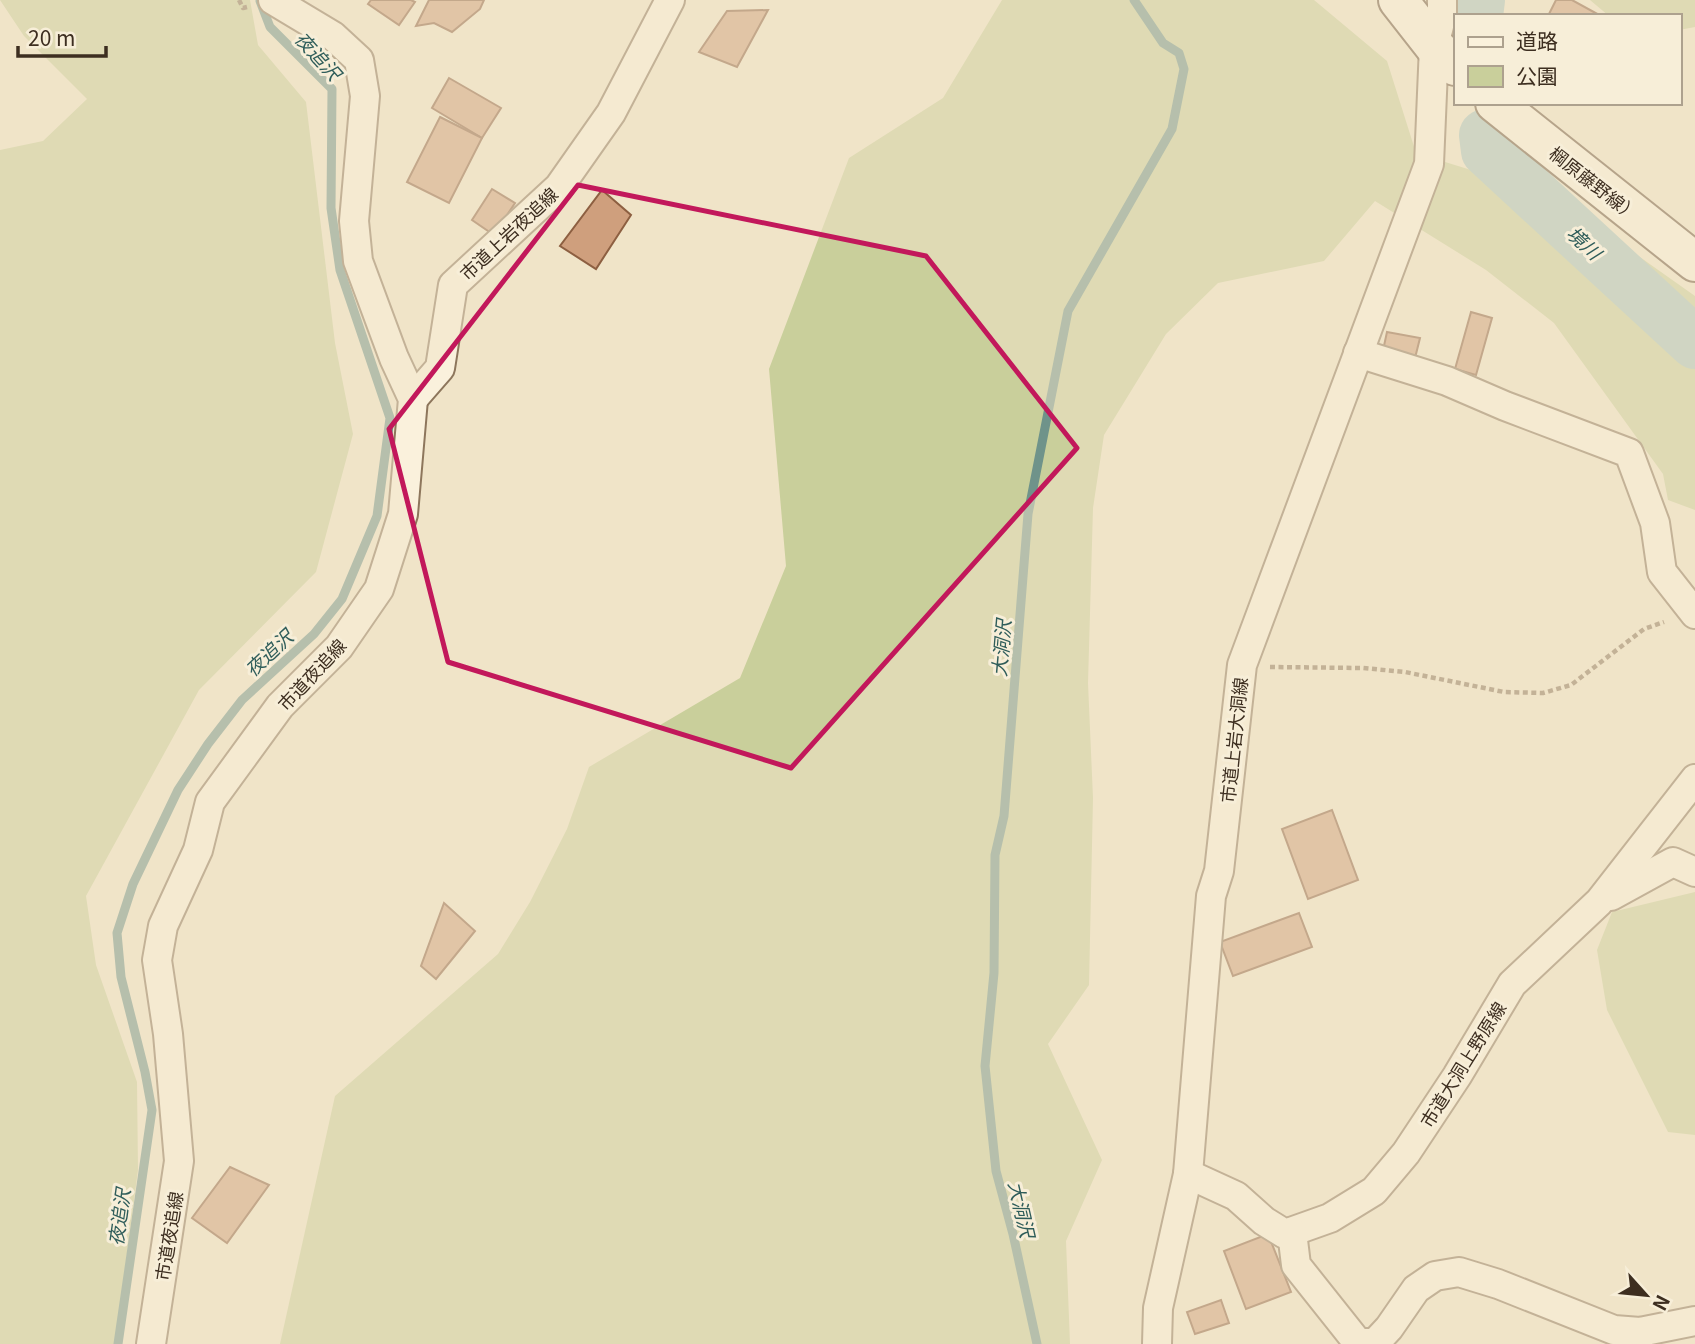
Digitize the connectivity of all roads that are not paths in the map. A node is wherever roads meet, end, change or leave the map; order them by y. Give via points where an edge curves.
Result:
1 (273, 0) edge
2 (670, 0) edge
3 (1398, 0) edge
4 (1442, 0) edge
5 (1445, 56) edge
6 (1498, 105) edge
7 (1695, 262) edge
8 (1359, 353) junction
9 (413, 399) junction
10 (1683, 617) edge
11 (1695, 779) edge
12 (1695, 873) edge
13 (1598, 902) junction
14 (1188, 1174) junction
15 (1292, 1232) junction
16 (1695, 1321) edge
17 (152, 1344) edge
18 (1157, 1344) edge

1 - 9 street, 市道夜追線 via 333,36 359,60 365,96 354,221 358,261
2 - 9 street, 市道上岩夜追線 via 611,113 559,187 453,285 440,368
3 - 5 main road
4 - 5 street, 市道上岩大洞線
5 - 8 street, 市道上岩大洞線 via 1429,164
6 - 7 main road, 棡原藤野線）
8 - 10 street via 1447,381 1629,453 1656,523 1662,572
8 - 14 street, 市道上岩大洞線 via 1242,665 1219,871 1211,896
9 - 17 street, 市道夜追線 via 403,514 379,589 339,647 280,706 210,802 198,850 163,926 158,960 180,1161
11 - 13 street, 市道大洞上野原線
12 - 13 street via 1673,862
13 - 15 street, 市道大洞上野原線 via 1512,984 1406,1153 1374,1191 1330,1218
14 - 15 street via 1236,1196 1285,1234
14 - 18 street, 市道上岩大洞線 via 1158,1308
15 - 16 street via 1296,1265 1358,1343 1375,1343 1416,1289 1434,1276 1459,1272 1614,1330 1640,1332

